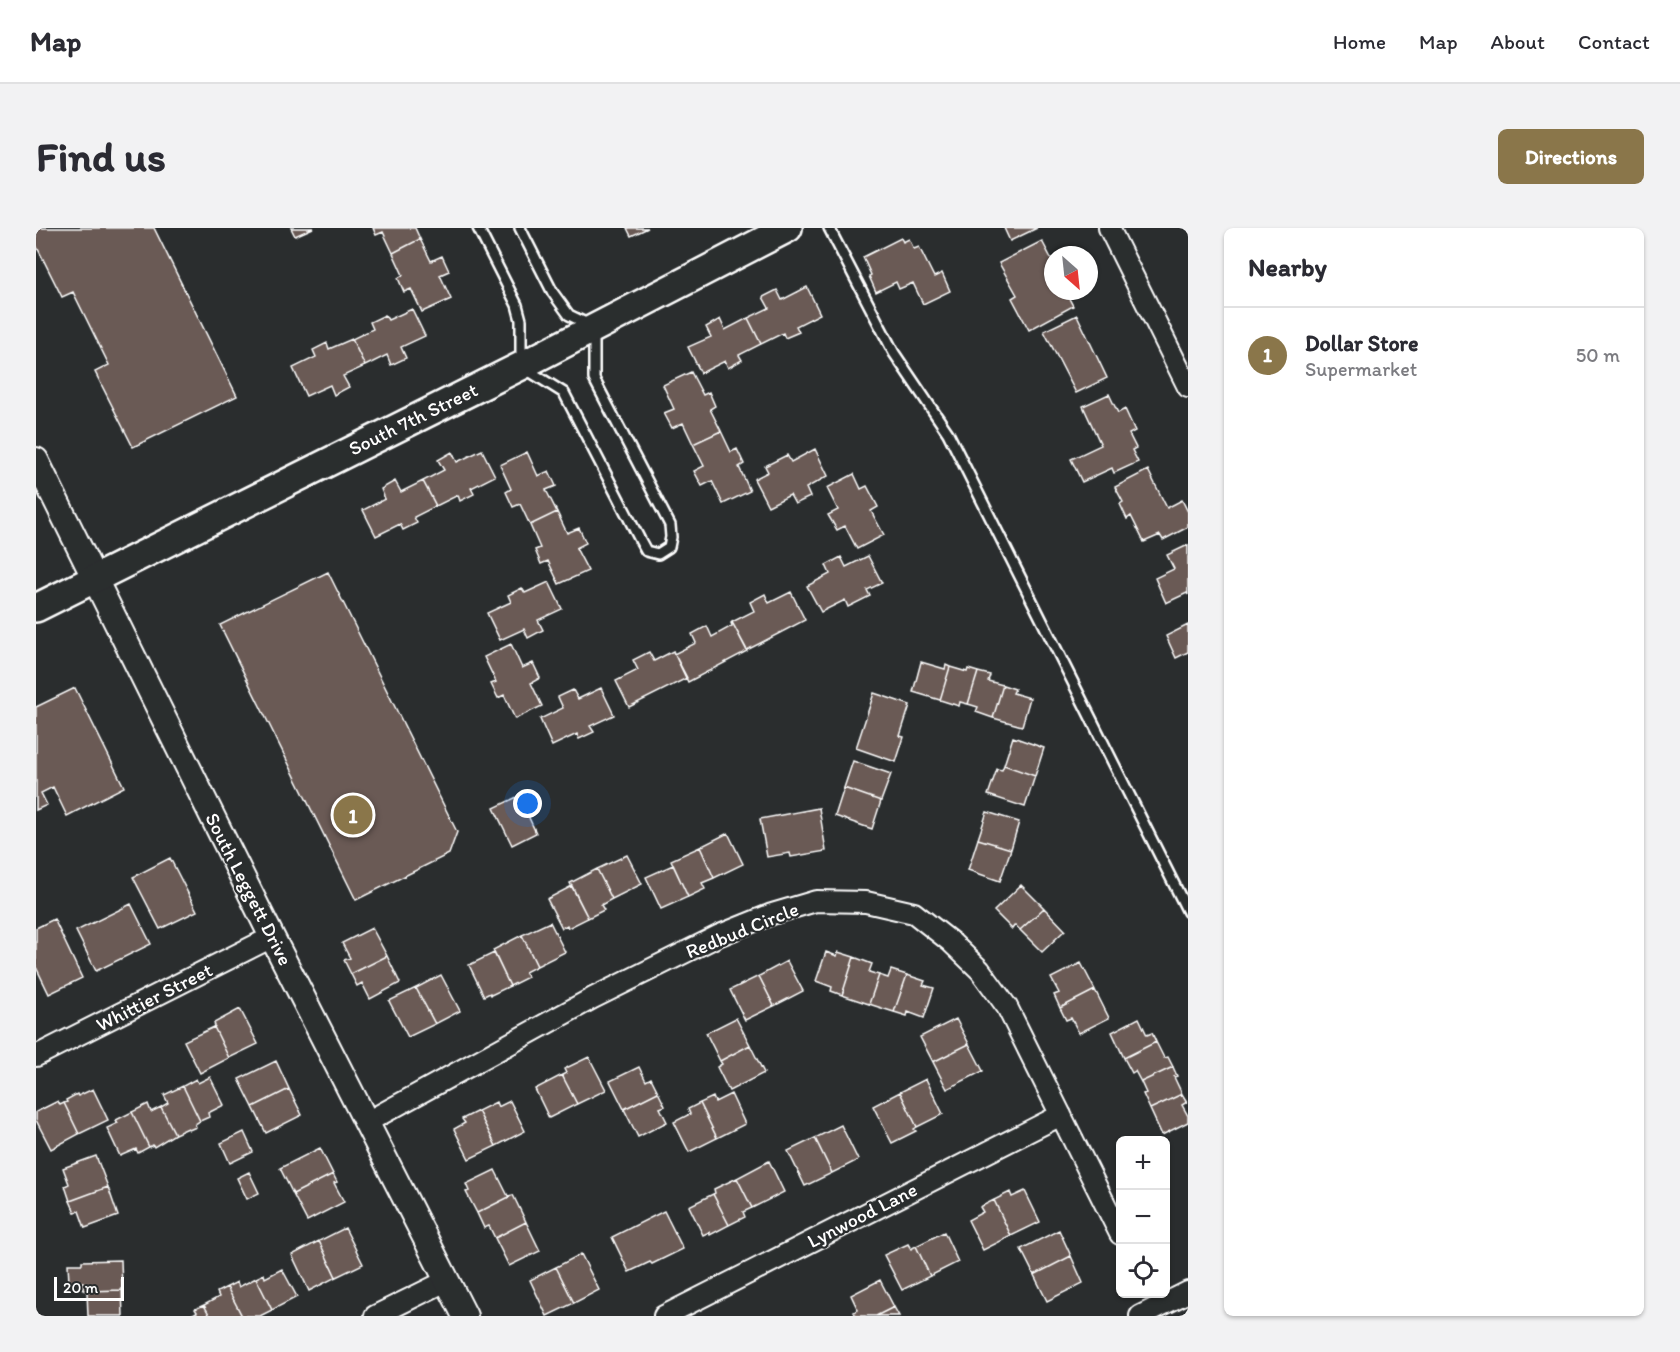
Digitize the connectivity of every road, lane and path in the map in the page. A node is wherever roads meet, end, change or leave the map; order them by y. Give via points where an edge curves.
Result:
1 (478, 228) edge
2 (520, 228) edge
3 (788, 228) edge
4 (829, 228) edge
5 (1109, 228) edge
6 (594, 327) junction
7 (521, 366) junction
8 (1188, 387) edge
9 (36, 460) edge
10 (94, 579) junction
11 (36, 608) edge
12 (1188, 912) edge
13 (272, 937) junction
14 (36, 1056) edge
15 (1061, 1115) junction
16 (367, 1122) junction
17 (1116, 1226) edge
18 (448, 1280) junction
19 (1188, 1292) edge
20 (1149, 1306) edge
21 (375, 1316) edge
22 (465, 1316) edge
23 (664, 1316) edge

1 - 7 lane via 517,304
2 - 6 lane via 569,315
3 - 6 main road, South 7th Street
4 - 12 lane via 894,353 948,433
5 - 8 street
6 - 7 main road, South 7th Street
6 - 7 lane via 594,379 670,525 669,547 658,554 646,551 564,393
7 - 10 main road, South 7th Street
9 - 10 street, South Leggett Drive
10 - 11 main road, South 7th Street
10 - 13 street, South Leggett Drive
13 - 14 street, Whittier Street
13 - 16 street, South Leggett Drive
15 - 16 street, Redbud Circle via 1007,1007 980,970 951,942 914,913 866,903 816,901 720,935 593,998
15 - 17 street, Redbud Circle
15 - 23 street, Lynwood Lane
16 - 18 street, South Leggett Drive
18 - 21 street
18 - 22 street, South Leggett Drive
19 - 20 street

